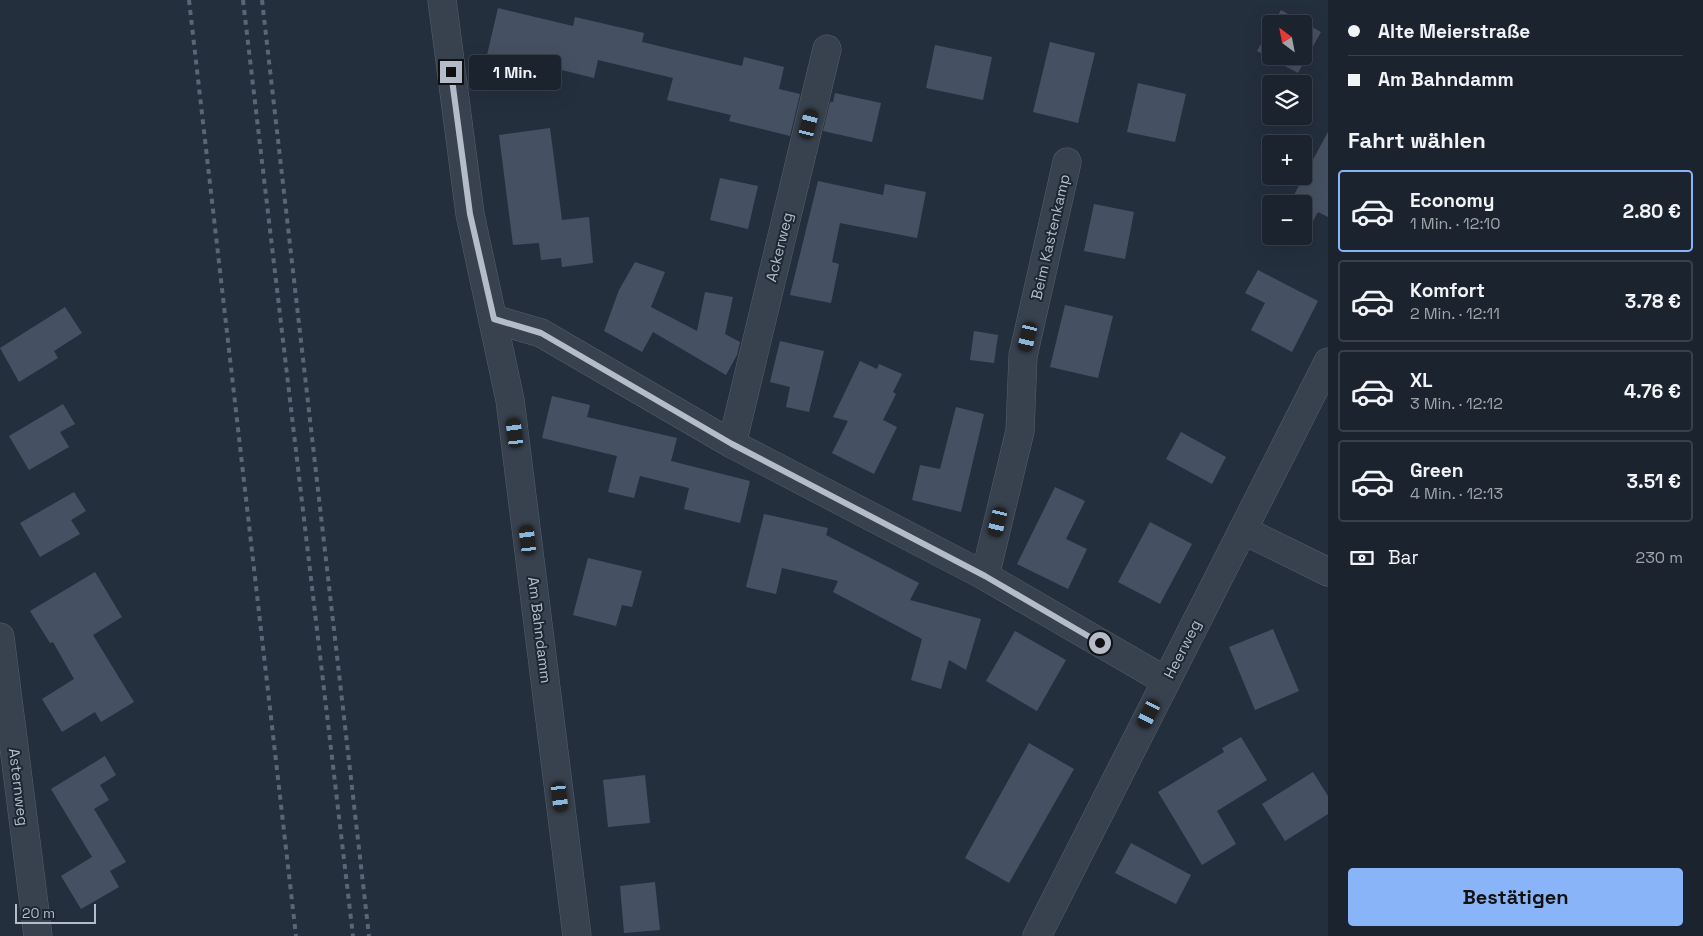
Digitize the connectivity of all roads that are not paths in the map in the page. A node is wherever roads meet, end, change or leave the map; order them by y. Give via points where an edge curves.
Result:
1 (442, 0) edge
2 (827, 49) dead end
3 (1067, 162) dead end
4 (494, 319) junction
5 (1328, 362) edge
6 (732, 444) junction
7 (1244, 530) junction
8 (1328, 572) edge
9 (985, 576) junction
10 (0, 637) edge
11 (1166, 681) junction
12 (38, 936) edge
13 (577, 936) edge
14 (1037, 936) edge

1 - 4 street, Am Bahndamm via 470,214
2 - 6 street, Ackerweg
3 - 9 street, Beim Kastenkamp via 1023,356 1020,430
4 - 6 street via 541,333
4 - 13 street, Am Bahndamm via 512,409
5 - 7 street, Heerweg
6 - 9 street
7 - 8 street
7 - 11 street, Heerweg
9 - 11 street
10 - 12 street, Asternweg
11 - 14 street, Heerweg

